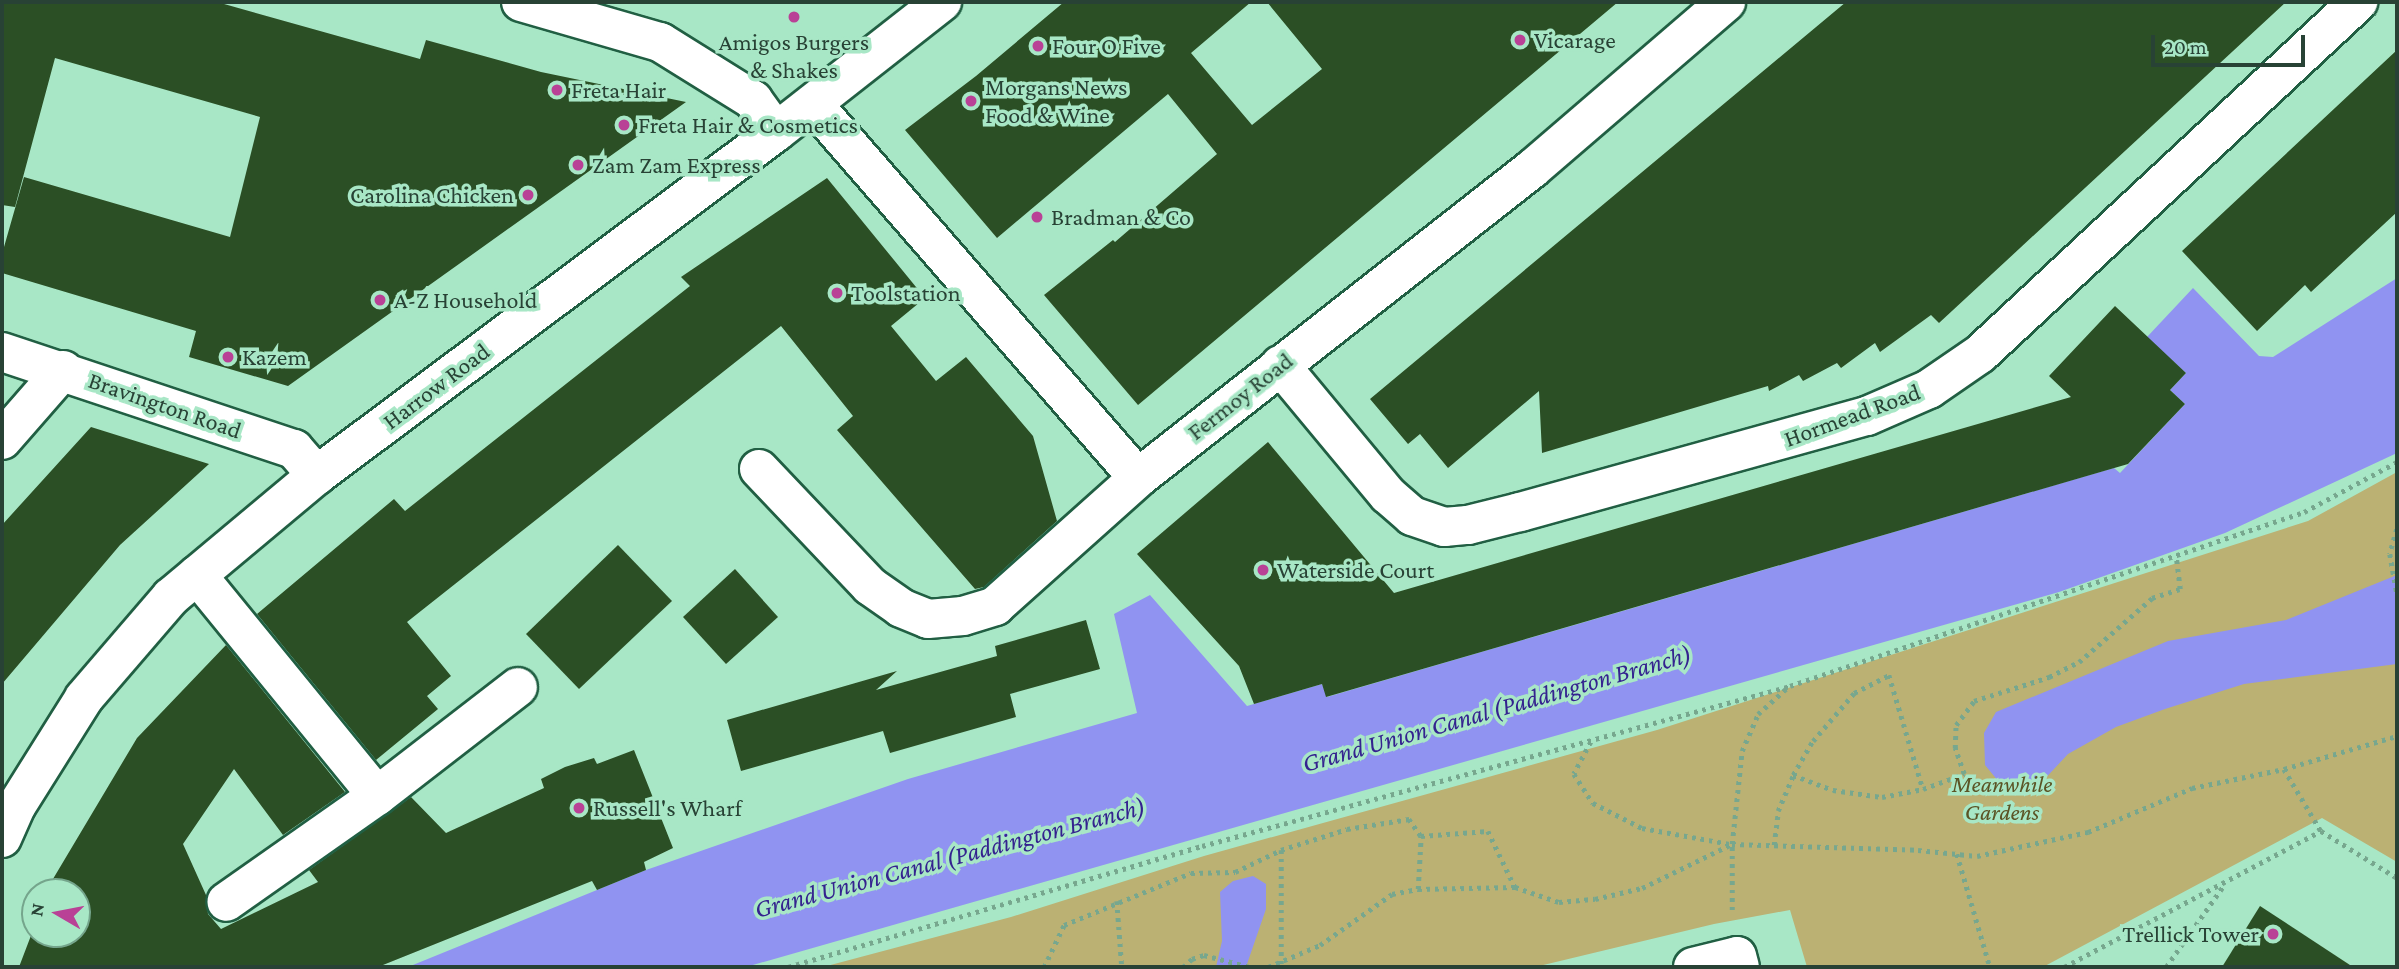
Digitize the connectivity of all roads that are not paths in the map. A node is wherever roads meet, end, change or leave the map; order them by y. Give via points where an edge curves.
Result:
1 (522, 2) edge
2 (942, 2) edge
3 (1726, 2) edge
4 (2357, 2) edge
5 (813, 104) junction
6 (776, 132) junction
7 (2, 352) edge
8 (1280, 365) junction
9 (62, 370) junction
10 (2, 440) edge
11 (759, 469) dead end
12 (317, 475) junction
13 (1138, 478) junction
14 (197, 575) junction
15 (518, 687) dead end
16 (377, 796) junction
17 (2, 838) edge
18 (226, 902) dead end
19 (1738, 962) edge
20 (1693, 967) edge

1 - 6 street via 660,42 753,100
2 - 5 street, Harrow Road
3 - 8 street, Fermoy Road via 1532,169
4 - 8 street, Hormead Road via 1980,354 1929,389 1867,416 1520,512 1444,527 1412,516 1388,495
5 - 6 street, Harrow Road
5 - 13 street
6 - 12 street, Harrow Road
7 - 9 street, Bravington Road
8 - 13 street, Fermoy Road
9 - 10 street
9 - 12 street, Bravington Road via 294,449
11 - 13 street, Fermoy Road via 870,586 901,608 928,619 963,616 995,606
12 - 14 street, Harrow Road
14 - 16 street
14 - 17 street, Harrow Road via 171,597 84,698 17,805
15 - 16 street
16 - 18 street
19 - 20 street

